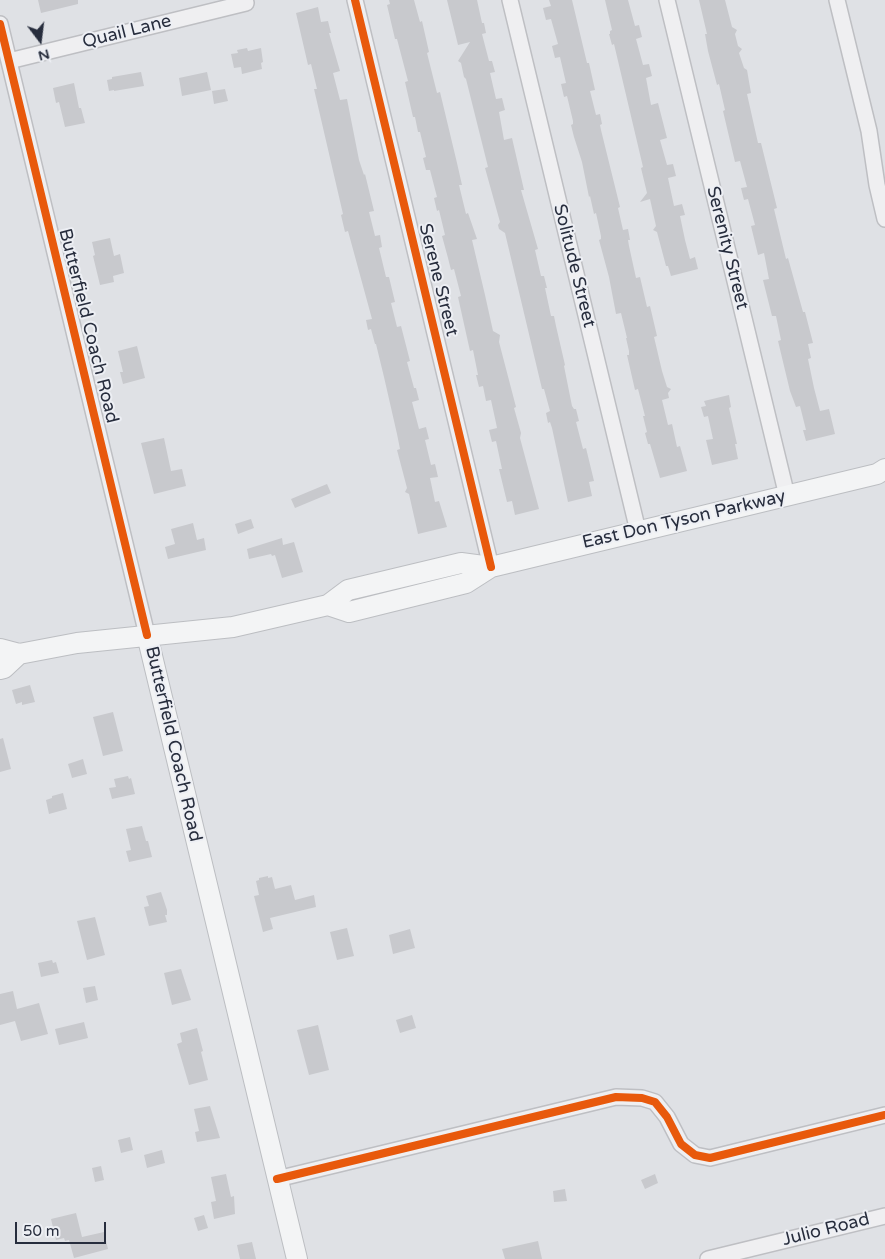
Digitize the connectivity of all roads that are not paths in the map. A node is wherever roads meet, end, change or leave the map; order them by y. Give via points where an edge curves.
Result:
1 (355, 0) edge
2 (510, 0) edge
3 (667, 0) edge
4 (837, 0) edge
5 (246, 3) dead end
6 (0, 24) edge
7 (9, 61) junction
8 (885, 219) edge
9 (882, 473) edge
10 (787, 496) junction
11 (638, 531) junction
12 (491, 566) junction
13 (147, 635) junction
14 (10, 652) edge
15 (0, 669) edge
16 (885, 1115) edge
17 (277, 1180) junction
18 (885, 1216) edge
19 (297, 1259) edge
20 (708, 1259) edge

1 - 12 street, Serene Street
2 - 11 street, Solitude Street
3 - 10 street, Serenity Street
4 - 8 street via 869,131
5 - 7 street, Quail Lane
6 - 7 street, Butterfield Coach Road
7 - 13 street, Butterfield Coach Road
9 - 10 main road, East Don Tyson Parkway
10 - 11 main road, East Don Tyson Parkway
11 - 12 main road, East Don Tyson Parkway
12 - 13 main road, East Don Tyson Parkway via 461,563 348,590 328,605 233,627
13 - 14 main road, East Don Tyson Parkway
13 - 17 main road, Butterfield Coach Road
14 - 15 main road, East Don Tyson Parkway via 4,668
16 - 17 street via 710,1158 696,1155 682,1144 655,1102 616,1097
17 - 19 main road, Butterfield Coach Road
18 - 20 street, Julio Road

